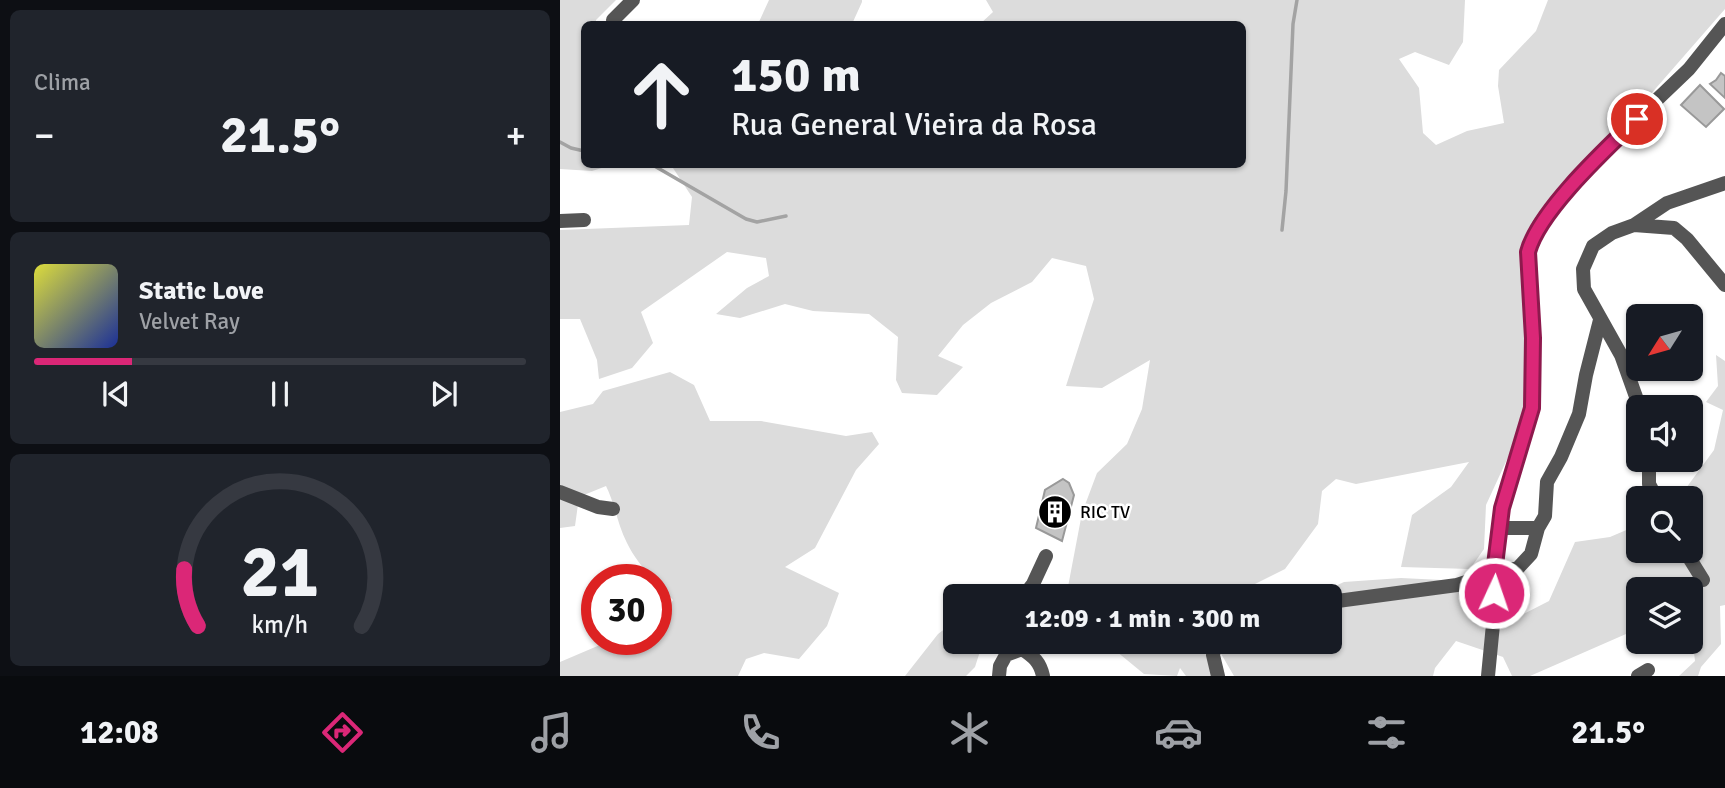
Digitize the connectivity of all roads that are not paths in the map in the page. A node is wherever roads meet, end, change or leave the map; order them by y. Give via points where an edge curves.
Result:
1 (633, 0) edge
2 (613, 20) dead end
3 (1725, 24) edge
4 (1725, 183) edge
5 (584, 220) dead end
6 (560, 221) edge
7 (1633, 225) junction
8 (1725, 285) edge
9 (1600, 320) junction
10 (1636, 395) edge
11 (560, 492) edge
12 (612, 509) dead end
13 (1499, 528) junction
14 (1538, 528) junction
15 (1046, 556) dead end
16 (1494, 573) junction
17 (1034, 584) edge
18 (1342, 600) edge
19 (1006, 654) edge
20 (1031, 654) edge
21 (1213, 654) edge
22 (999, 676) edge
23 (1043, 676) edge
24 (1218, 676) edge
25 (1488, 676) edge

1 - 2 street
3 - 13 street via 1689,69 1620,135 1539,225 1528,252 1532,408
4 - 7 street via 1667,203
5 - 6 street
7 - 8 street via 1674,228
7 - 9 street via 1593,246 1583,269 1584,289
9 - 10 street via 1622,355
9 - 14 street via 1579,414 1548,482 1545,516
11 - 12 street
13 - 14 street
13 - 16 street
14 - 16 street via 1531,554 1518,568
15 - 17 street
16 - 18 street via 1457,585
16 - 25 street
19 - 22 street
20 - 23 street
21 - 24 street

